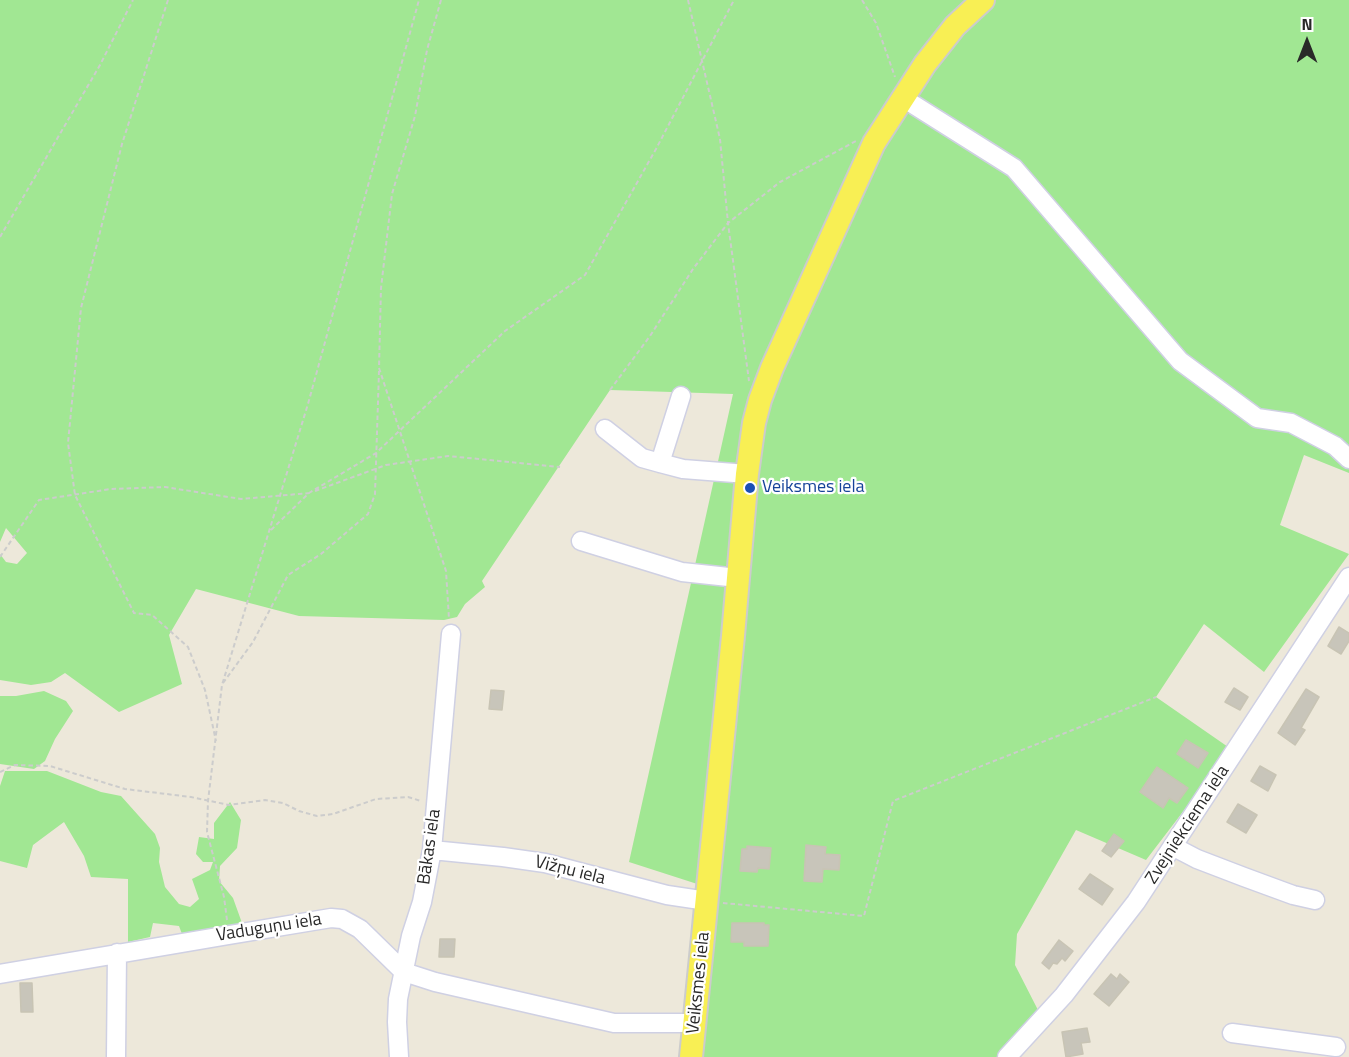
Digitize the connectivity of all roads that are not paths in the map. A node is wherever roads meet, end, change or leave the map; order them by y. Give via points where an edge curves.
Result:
1 (983, 0) edge
2 (903, 98) junction
3 (681, 396) dead end
4 (605, 429) dead end
5 (1349, 459) edge
6 (660, 463) junction
7 (747, 474) junction
8 (581, 541) dead end
9 (1349, 577) edge
10 (738, 578) junction
11 (451, 634) road end
12 (1174, 847) junction
13 (432, 850) junction
14 (1315, 900) dead end
15 (707, 901) junction
16 (117, 953) junction
17 (404, 972) junction
18 (0, 974) edge
19 (695, 1023) junction
20 (1232, 1033) dead end
21 (1336, 1047) dead end
22 (1279, 1048) edge
23 (116, 1057) edge
24 (399, 1057) edge
25 (691, 1057) edge
26 (1007, 1057) edge

1 - 2 main road, Veiksmes iela via 955,26
2 - 5 street via 1014,168 1180,361 1257,418 1291,423 1335,446
2 - 7 main road, Veiksmes iela via 856,183 763,387
3 - 6 street
4 - 6 street via 642,458
6 - 7 street via 683,469
7 - 10 main road, Veiksmes iela
8 - 10 street via 682,572
9 - 12 street, Zvejniekciema iela
10 - 15 main road, Veiksmes iela
11 - 13 street, Bākas iela
12 - 14 street via 1244,877
12 - 26 street, Zvejniekciema iela via 1079,976
13 - 15 street, Vižņu iela via 545,863 667,895
13 - 17 street, Bākas iela
15 - 19 main road, Veiksmes iela
16 - 17 street, Vaduguņu iela via 331,918 360,929
16 - 18 street, Vaduguņu iela
16 - 23 street
17 - 19 street, Vaduguņu iela via 614,1023
17 - 24 street, Bākas iela via 398,999
19 - 25 main road, Veiksmes iela
20 - 22 street
21 - 22 street

